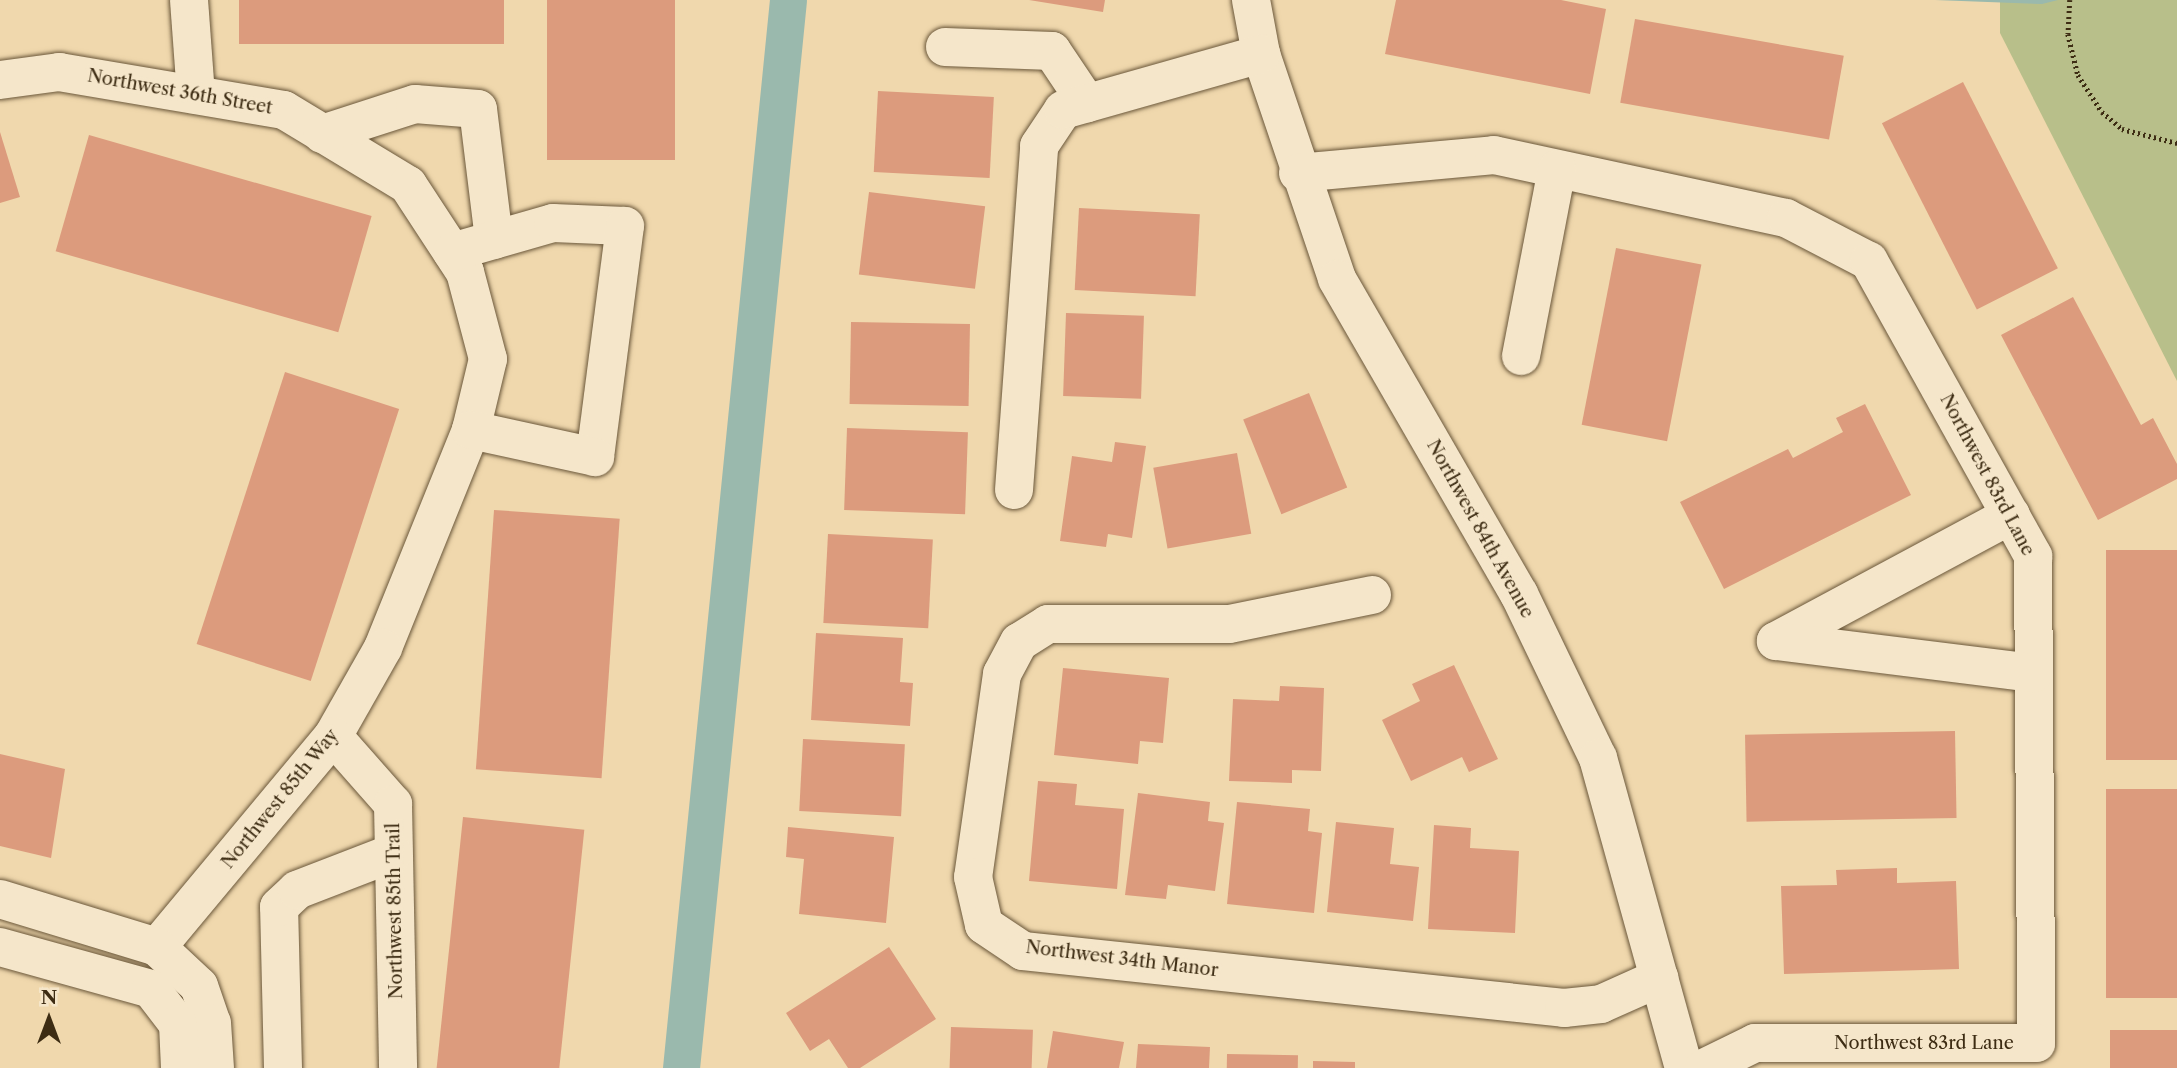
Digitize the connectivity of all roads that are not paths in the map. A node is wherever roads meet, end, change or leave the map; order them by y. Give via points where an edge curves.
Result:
1 (189, 0) edge
2 (1251, 0) edge
3 (945, 47) dead end
4 (1261, 54) junction
5 (0, 80) edge
6 (196, 96) junction
7 (1087, 103) junction
8 (323, 134) junction
9 (1557, 169) junction
10 (1298, 173) junction
11 (494, 240) junction
12 (452, 252) junction
13 (1521, 356) dead end
14 (471, 430) junction
15 (1014, 490) dead end
16 (2011, 515) junction
17 (1372, 595) dead end
18 (2034, 673) junction
19 (333, 736) junction
20 (393, 853) junction
21 (0, 899) edge
22 (0, 947) edge
23 (157, 947) junction
24 (86, 969) junction
25 (1659, 978) junction
26 (2036, 1056) edge
27 (180, 1068) edge
28 (215, 1068) edge
29 (283, 1068) edge
30 (398, 1068) edge
31 (1684, 1068) edge
32 (1704, 1068) edge

1 - 6 street
2 - 4 street, Northwest 84th Avenue
3 - 7 street via 1052,51
4 - 7 street
4 - 10 street, Northwest 84th Avenue
5 - 6 street, Northwest 36th Street via 59,72
6 - 8 street, Northwest 36th Street via 284,110
7 - 15 street via 1063,110 1039,146
8 - 11 street via 415,104 478,108
8 - 12 street, Northwest 36th Street via 408,185
9 - 10 street, Northwest 83rd Lane via 1494,155
9 - 13 street
9 - 16 street, Northwest 83rd Lane via 1786,218 1869,261
10 - 25 street, Northwest 84th Avenue via 1338,279 1519,594 1598,758
11 - 12 street
11 - 14 street via 553,223 625,226 595,457
12 - 14 street, Northwest 36th Street via 465,272 488,359
14 - 19 street, Northwest 85th Way via 383,648
16 - 18 street, Northwest 83rd Lane via 2033,556
16 - 18 street via 1776,642
17 - 25 street, Northwest 34th Manor via 1229,624 1048,624 1019,642 1002,674 973,877 984,925 1023,951 1564,1008 1601,1003
18 - 26 street, Northwest 83rd Lane
19 - 20 street, Northwest 85th Trail via 393,804
19 - 23 street, Northwest 85th Way
20 - 29 street via 297,890 279,907
20 - 30 street, Northwest 85th Trail
21 - 23 street
22 - 24 street
23 - 24 street
23 - 28 street via 200,986 212,1023
24 - 27 street via 150,989 178,1024
25 - 31 street, Northwest 84th Avenue
26 - 32 street, Northwest 83rd Lane via 1755,1043

